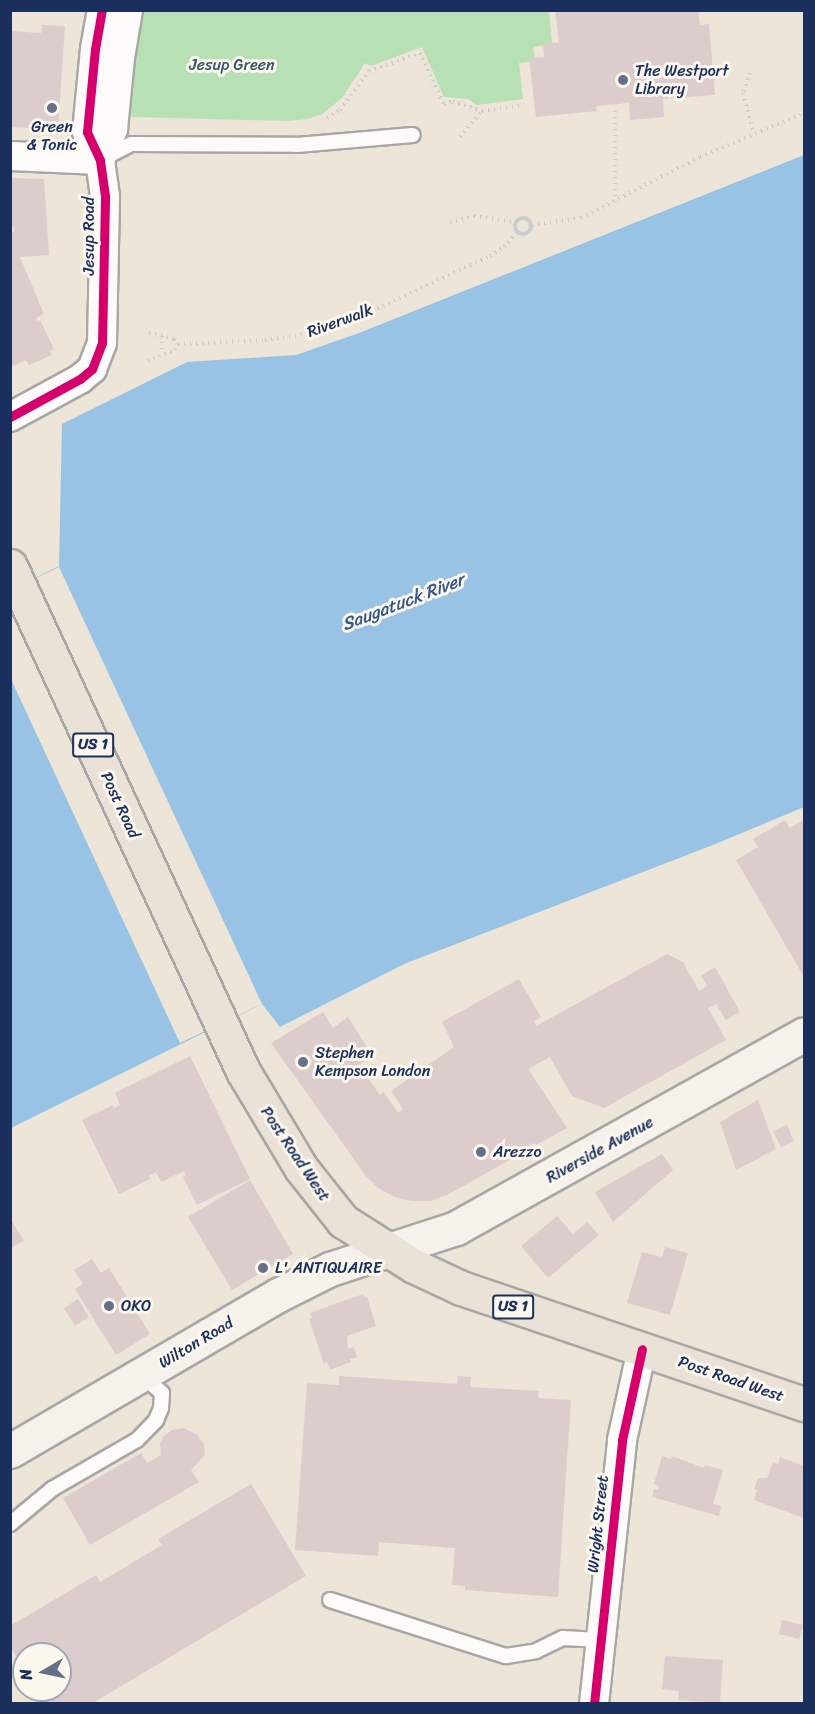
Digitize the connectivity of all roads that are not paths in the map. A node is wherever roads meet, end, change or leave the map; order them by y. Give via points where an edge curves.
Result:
1 (102, 10) edge
2 (128, 10) edge
3 (413, 135) dead end
4 (10, 156) edge
5 (100, 160) junction
6 (10, 417) edge
7 (15, 575) edge
8 (221, 1023) joint
9 (804, 1034) edge
10 (388, 1252) junction
11 (642, 1349) junction
12 (142, 1375) junction
13 (804, 1404) edge
14 (10, 1451) edge
15 (10, 1524) edge
16 (330, 1600) dead end
17 (601, 1640) junction
18 (594, 1704) edge

1 - 5 street, Jesup Road via 87,132
2 - 5 street via 113,129
3 - 5 lane via 297,145 131,144
4 - 5 street
5 - 6 street, Jesup Road via 105,196 104,318 99,356 80,379
7 - 8 main road, Post Road / US 1
8 - 10 main road, Post Road West / US 1 via 254,1092 301,1168 343,1221
9 - 10 main road, Riverside Avenue via 456,1228
10 - 11 main road, Post Road West / US 1 via 461,1288
10 - 12 main road, Wilton Road via 330,1269
11 - 13 main road, Post Road West / US 1
11 - 17 street, Wright Street via 622,1440
12 - 14 main road, Wilton Road
12 - 15 lane via 162,1393 156,1420 137,1440 52,1489
16 - 17 lane via 506,1656 536,1651 563,1638
17 - 18 street, Wright Street

